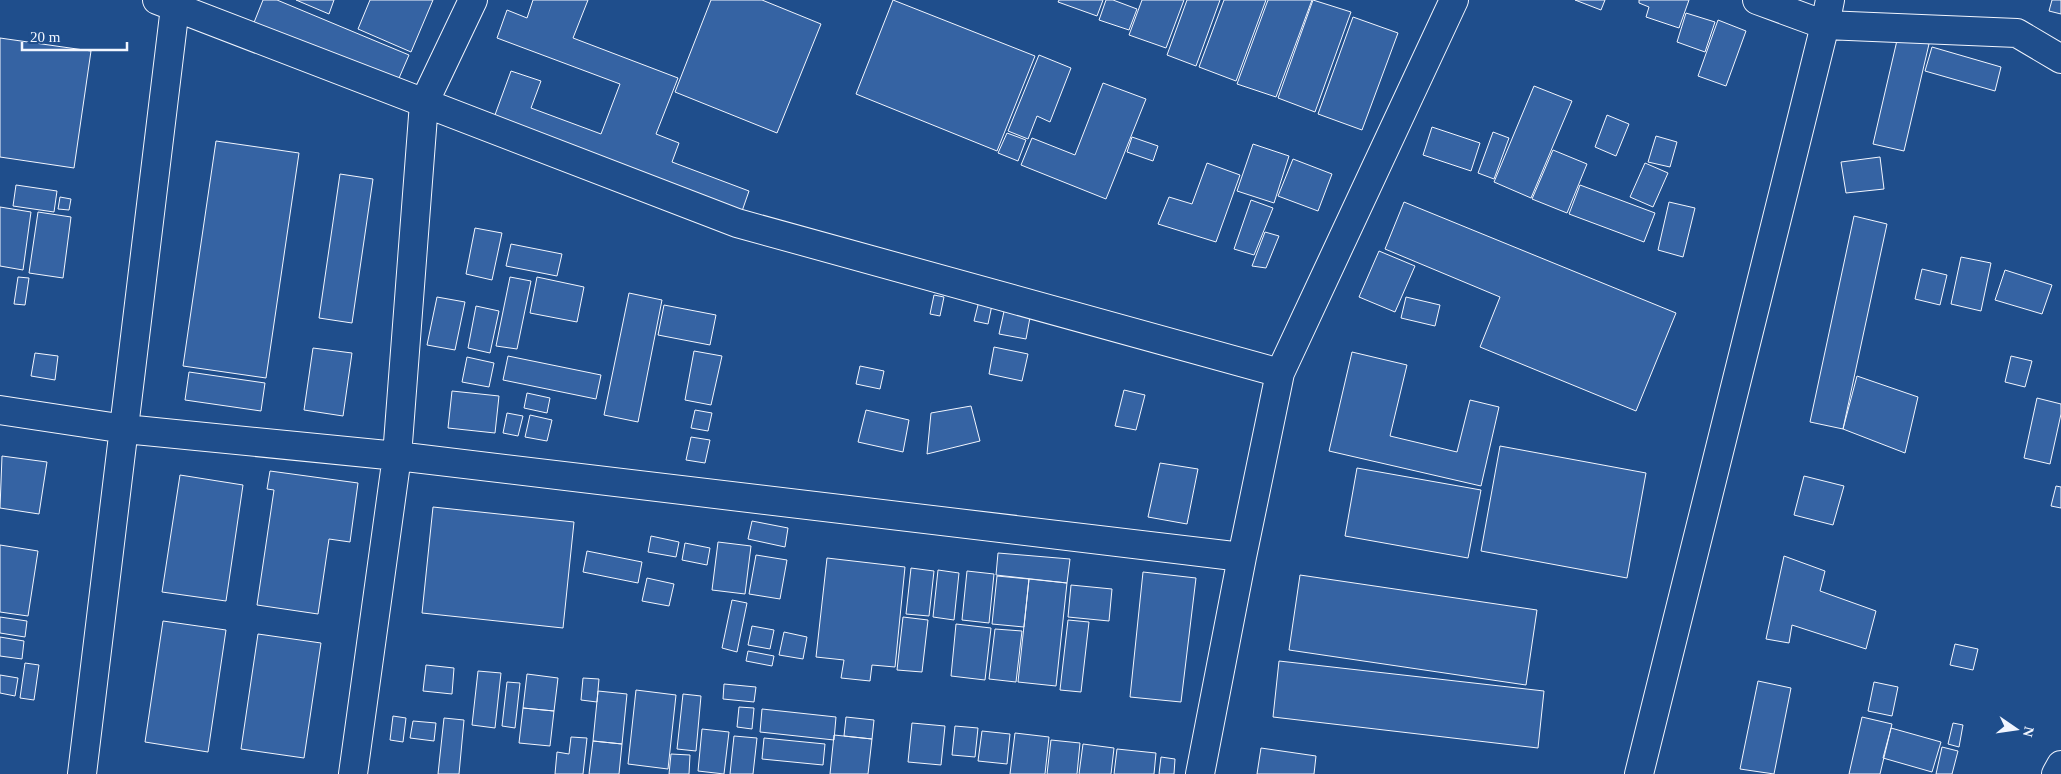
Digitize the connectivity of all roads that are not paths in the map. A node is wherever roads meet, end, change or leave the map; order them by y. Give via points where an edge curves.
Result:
1 (473, 0) edge
2 (1454, 0) edge
3 (1757, 0) edge
4 (166, 3) edge
5 (1828, 13) edge
6 (2061, 59) edge
7 (424, 103) junction
8 (1280, 373) junction
9 (0, 410) edge
10 (125, 429) junction
11 (398, 456) junction
12 (1242, 557) junction
13 (2061, 765) edge
14 (82, 774) edge
15 (353, 774) edge
16 (1200, 774) edge
17 (1639, 774) edge
18 (2056, 774) edge

1 - 7 street
2 - 8 street
3 - 5 street
4 - 7 street
4 - 10 street
5 - 6 street via 2017,33
5 - 17 street
7 - 8 street via 737,223
7 - 11 street
8 - 12 street
9 - 10 street
10 - 11 street
10 - 14 street
11 - 12 street
11 - 15 street
12 - 16 street
13 - 18 street

